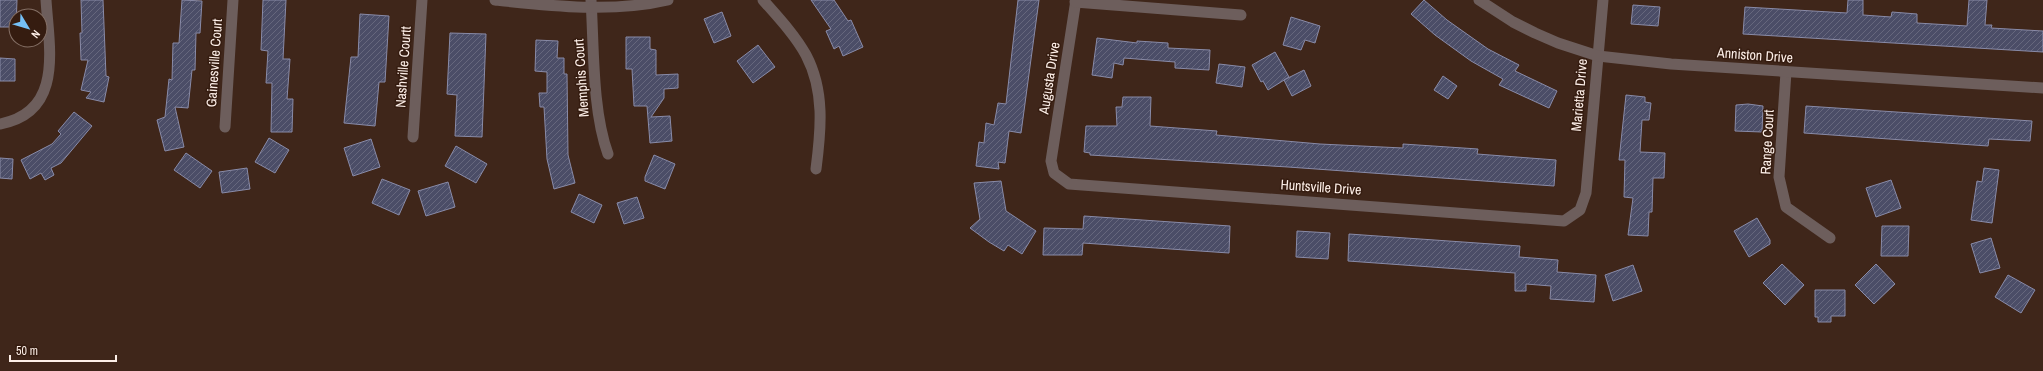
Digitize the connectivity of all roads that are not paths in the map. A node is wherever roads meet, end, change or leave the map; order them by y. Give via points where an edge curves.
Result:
1 (46, 0) edge
2 (233, 0) edge
3 (422, 0) edge
4 (495, 0) edge
5 (668, 0) edge
6 (763, 0) edge
7 (1479, 0) edge
8 (1603, 0) edge
9 (1076, 1) edge
10 (592, 3) edge
11 (1241, 15) dead end
12 (1598, 56) junction
13 (1786, 72) junction
14 (2043, 88) edge
15 (0, 124) edge
16 (225, 127) dead end
17 (413, 137) dead end
18 (608, 154) dead end
19 (1051, 161) joint
20 (816, 169) dead end
21 (1586, 193) joint
22 (1830, 238) dead end

1 - 15 street via 50,75 45,92 26,114 16,121
2 - 16 street, Gainesville Court
3 - 17 street, Nashville Courtt
4 - 10 street
5 - 10 street via 634,5
6 - 20 street via 798,43 816,81 821,106
7 - 12 street, Anniston Drive via 1535,33
8 - 12 street, Marietta Drive
9 - 11 street
9 - 19 street, Augusta Drive
10 - 18 street, Memphis Court via 598,112 601,136
12 - 13 street, Anniston Drive
12 - 21 street, Marietta Drive
13 - 14 street, Anniston Drive
13 - 22 street, Range Court via 1779,177 1782,192 1786,207
19 - 21 street, Huntsville Drive via 1054,173 1069,184 1564,221 1580,210

